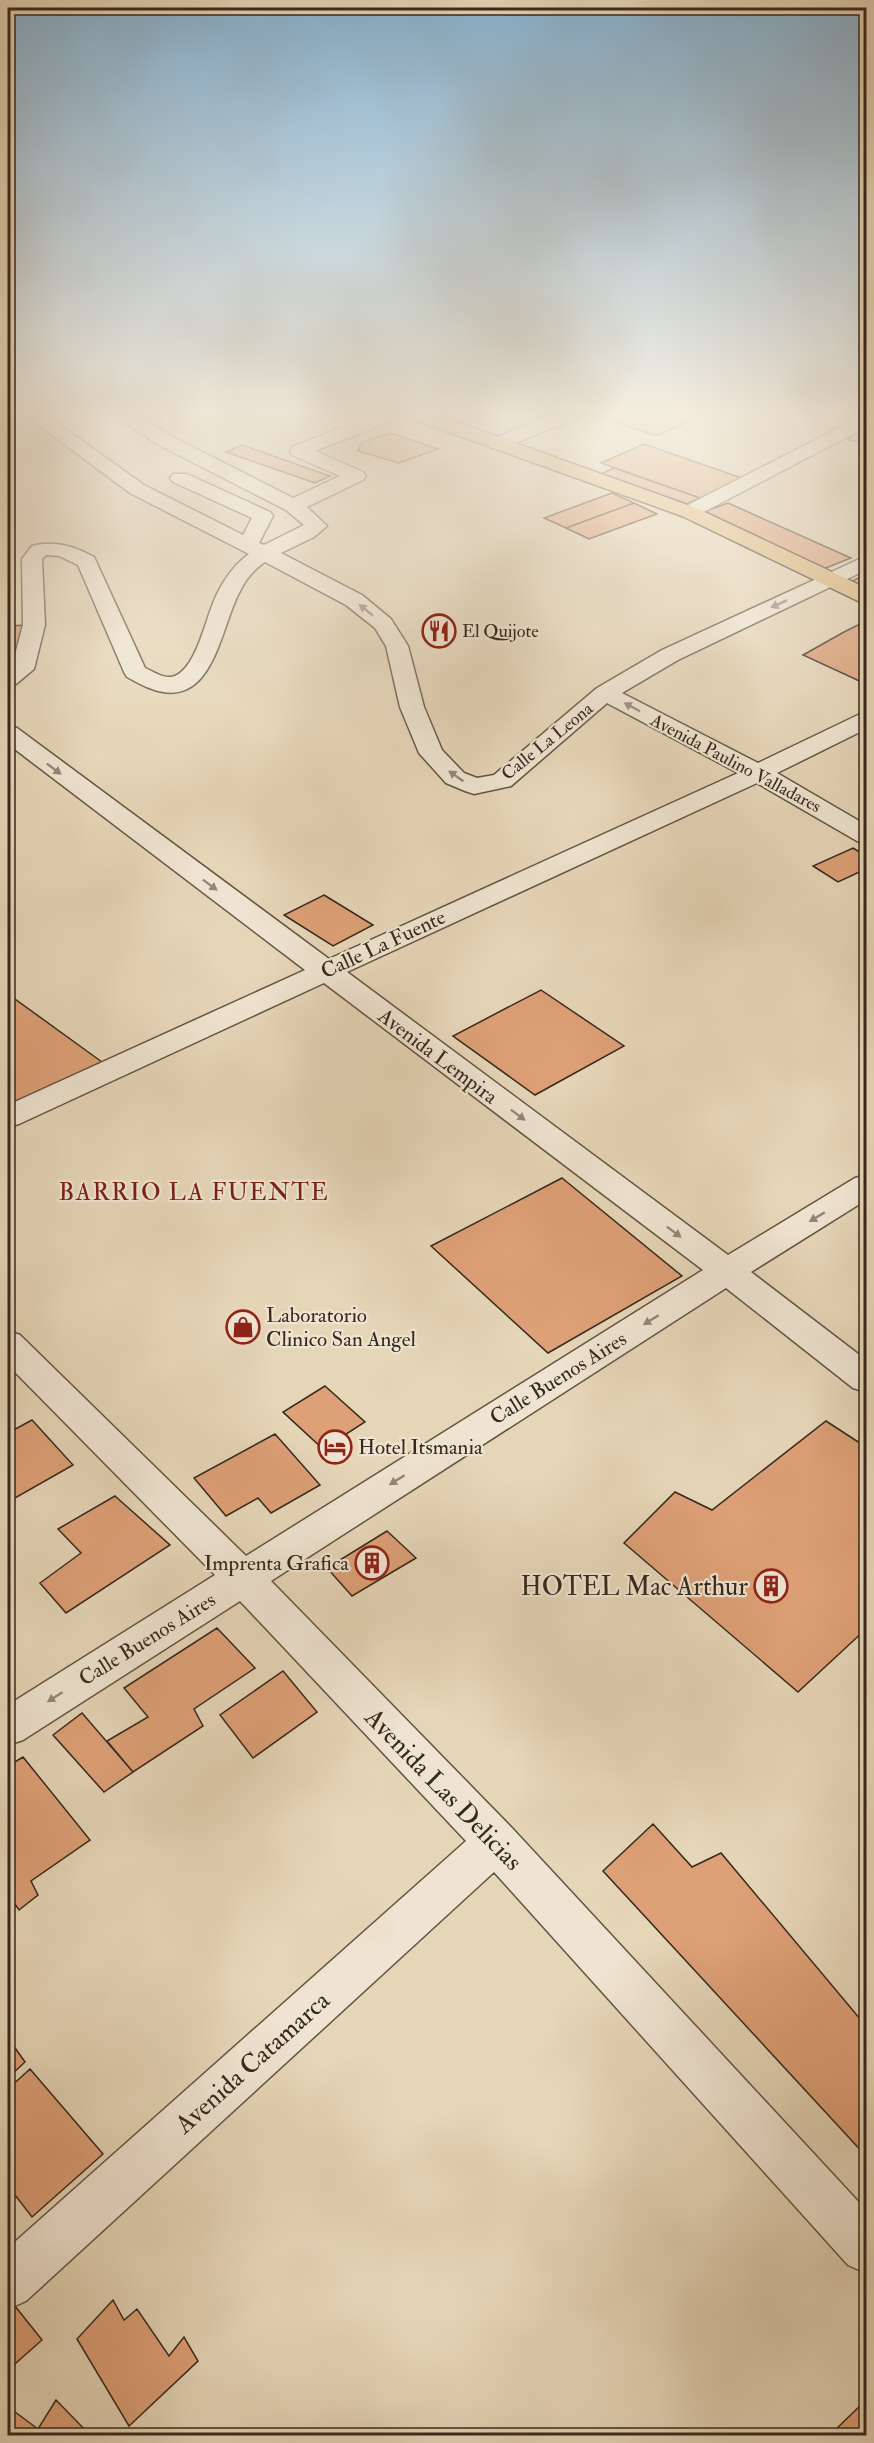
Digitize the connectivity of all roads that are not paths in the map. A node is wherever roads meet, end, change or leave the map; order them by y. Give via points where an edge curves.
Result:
1 (205, 524) edge
2 (259, 524) edge
3 (315, 524) edge
4 (715, 524) edge
5 (253, 549) junction
6 (867, 562) edge
7 (832, 579) junction
8 (867, 596) edge
9 (8, 679) edge
10 (605, 693) junction
11 (867, 720) edge
12 (8, 733) edge
13 (759, 773) junction
14 (867, 835) edge
15 (324, 971) junction
16 (8, 1118) edge
17 (867, 1186) edge
18 (727, 1271) junction
19 (8, 1344) edge
20 (867, 1379) edge
21 (243, 1578) junction
22 (8, 1727) edge
23 (496, 1842) junction
24 (867, 2247) edge
25 (8, 2283) edge

1 - 5 street
2 - 5 street via 250,541
3 - 5 street via 317,526
4 - 7 main road
5 - 9 street via 237,576 199,670 184,683 166,687 135,672 87,561 72,552 39,550 32,559 34,625 23,669
10 -> 5 street, Calle La Leona via 502,780 474,786 464,782 431,753 412,707 397,646 383,624 354,600
6 - 7 street, Calle La Leona
7 - 8 main road
7 -> 10 street, Calle La Leona via 670,655
13 -> 10 street, Avenida Paulino Valladares
11 - 13 street, Calle La Fuente
12 -> 15 street, Avenida Lempira
13 - 14 street, Avenida Paulino Valladares
13 - 15 street, Calle La Fuente
15 - 16 street, Calle La Fuente
15 -> 18 street, Avenida Lempira
17 -> 18 street, Calle Buenos Aires
18 - 20 street, Avenida Lempira
18 -> 21 street, Calle Buenos Aires
19 - 21 street, Avenida Las Delicias
21 -> 22 street, Calle Buenos Aires
21 - 23 street, Avenida Las Delicias
23 - 24 street, Avenida Las Delicias
23 - 25 street, Avenida Catamarca

